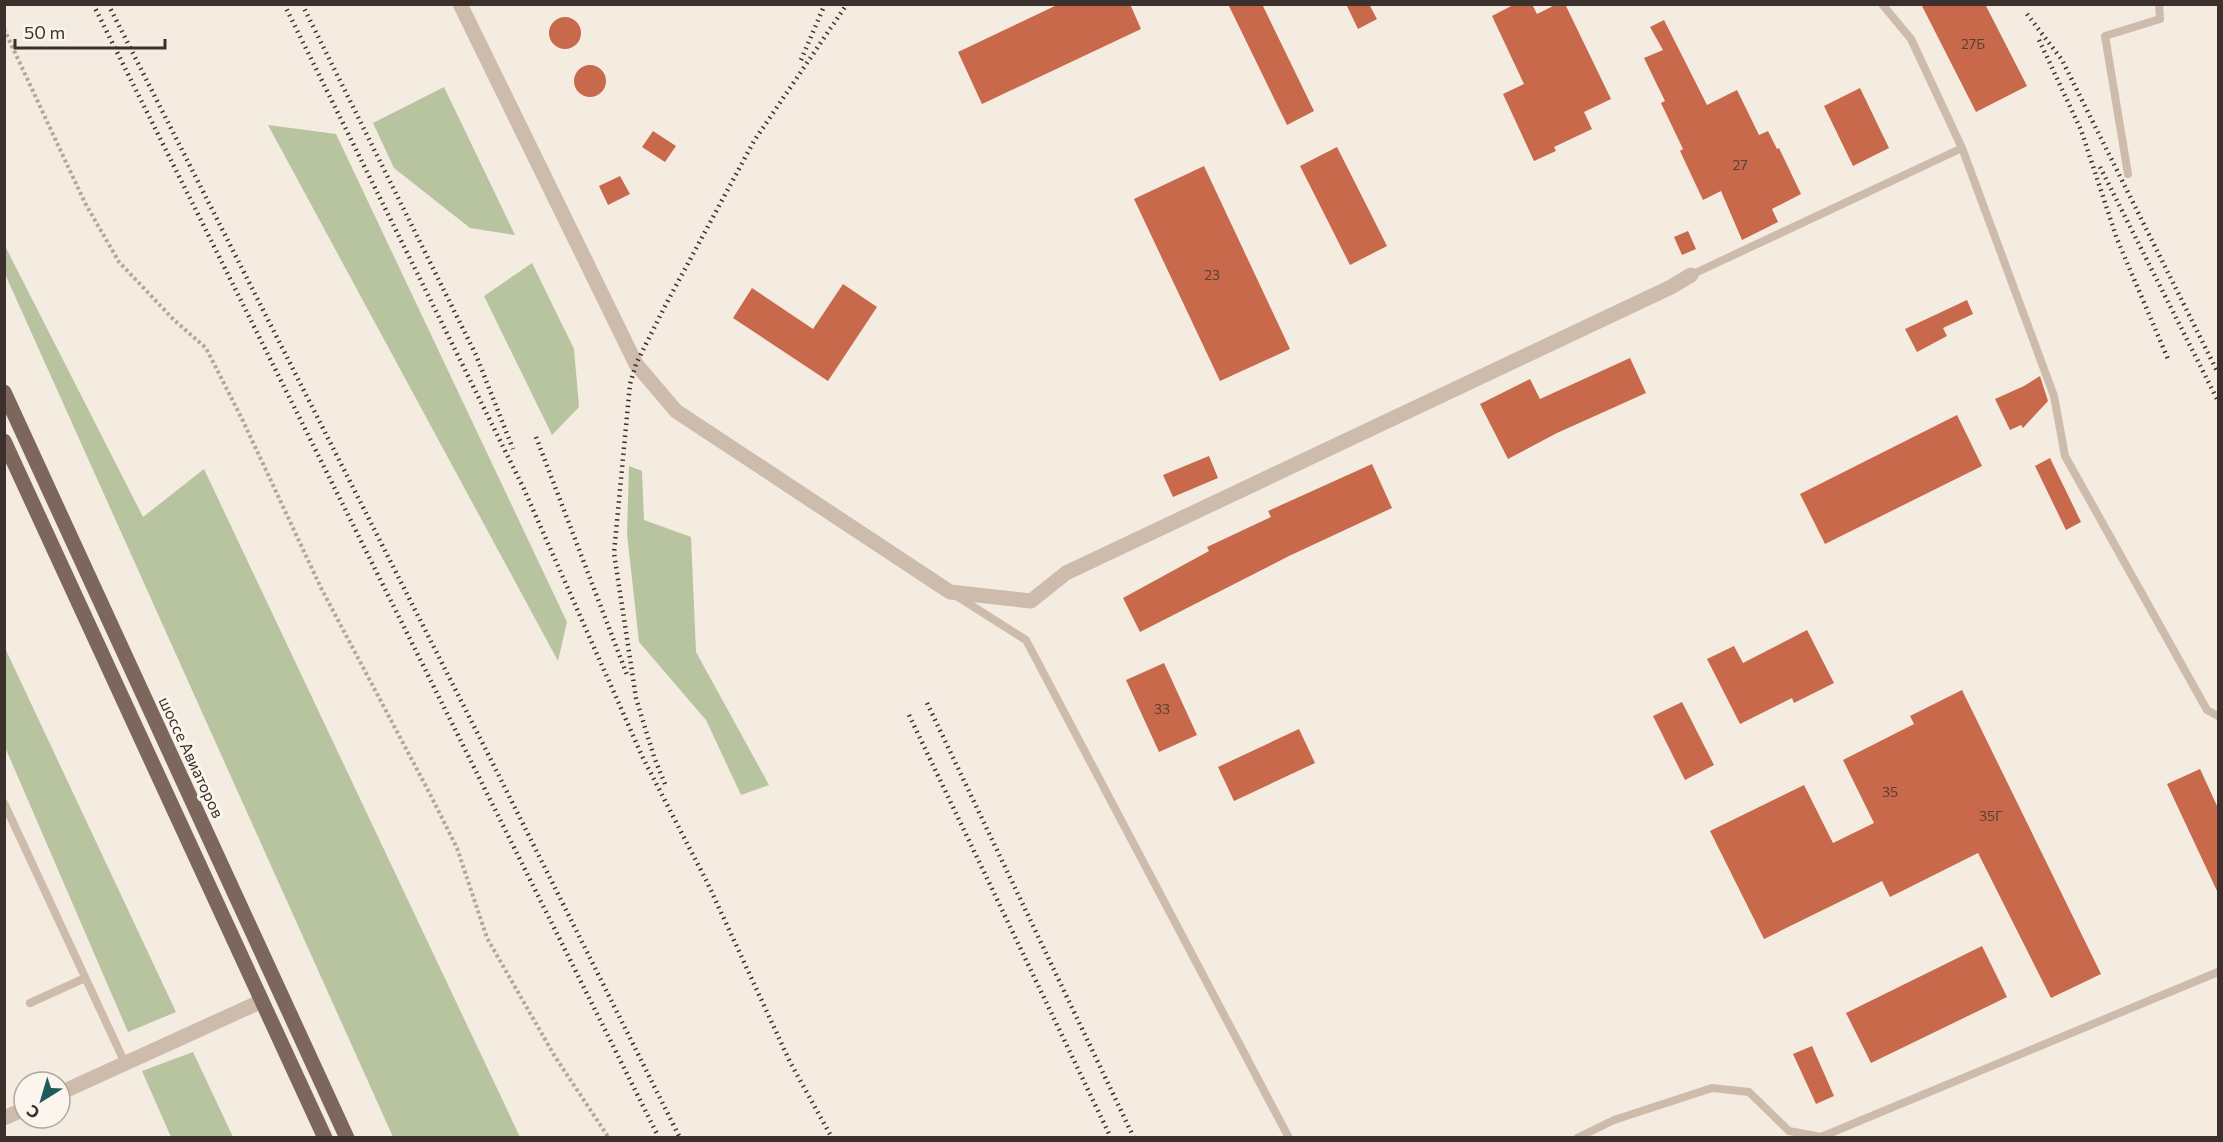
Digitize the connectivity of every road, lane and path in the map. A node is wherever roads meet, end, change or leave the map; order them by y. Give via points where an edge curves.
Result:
1 (460, 4) edge
2 (1882, 4) edge
3 (2159, 4) edge
4 (4, 29) edge
5 (1962, 148) junction
6 (2128, 174) dead end
7 (1691, 275) joint
8 (4, 392) edge
9 (4, 441) edge
10 (950, 592) junction
11 (2218, 716) edge
12 (4, 803) edge
13 (2218, 972) edge
14 (85, 978) junction
15 (262, 1001) junction
16 (30, 1003) dead end
17 (125, 1063) junction
18 (72, 1087) edge
19 (1790, 1134) edge
20 (325, 1137) edge
21 (347, 1137) edge
22 (609, 1137) edge
23 (1289, 1137) edge
24 (1577, 1137) edge

1 - 10 street via 636,364 676,411
2 - 5 lane via 1911,39
3 - 6 lane via 2160,19 2105,36
4 - 22 path via 85,203 119,262 206,348 321,588 457,848 487,938 554,1055
5 - 7 lane
5 - 11 lane via 2054,396 2066,456 2207,710
7 - 10 street via 1066,573 1031,601
8 - 21 main road, шоссе Авиаторов
9 - 15 main road
10 - 23 lane via 1026,640
12 - 14 lane
13 - 19 lane via 1821,1137
14 - 16 lane
14 - 17 lane
15 - 17 street
15 - 20 main road
17 - 18 street
19 - 24 lane via 1749,1092 1713,1088 1614,1120

